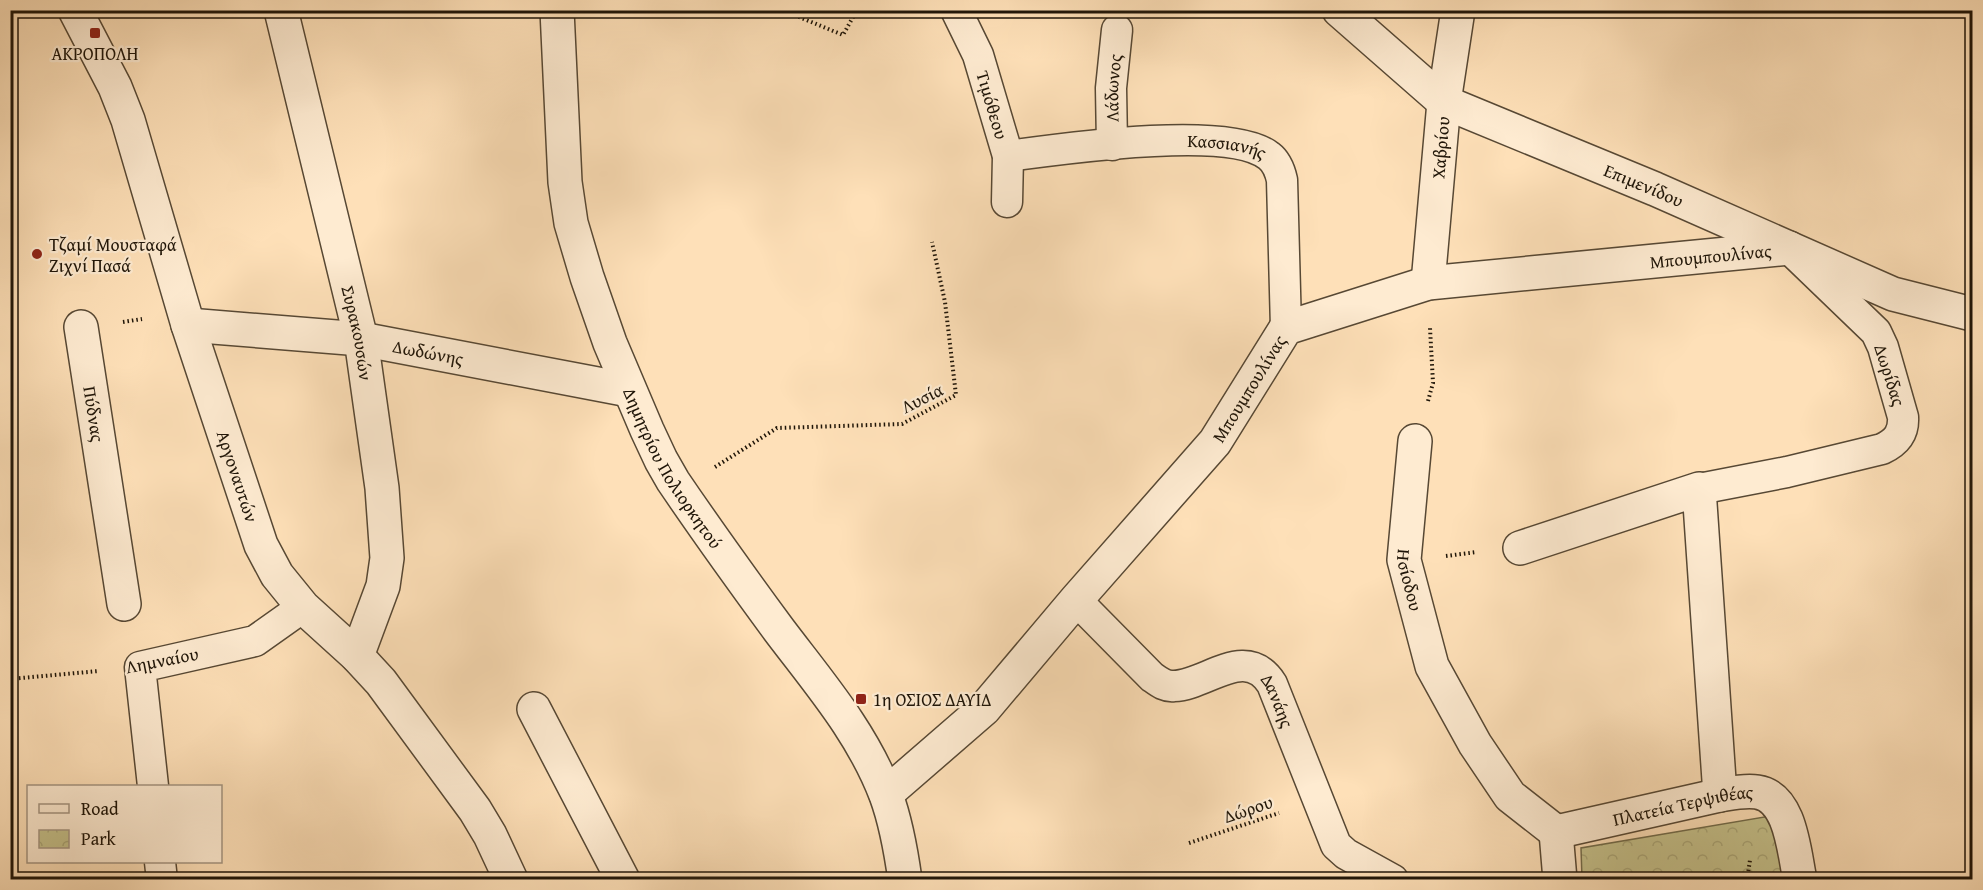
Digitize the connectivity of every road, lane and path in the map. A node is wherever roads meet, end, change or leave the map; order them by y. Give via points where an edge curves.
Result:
1 (75, 10) edge
2 (281, 10) edge
3 (557, 10) edge
4 (782, 10) edge
5 (857, 10) edge
6 (957, 10) edge
7 (1339, 10) edge
8 (1458, 10) edge
9 (1117, 30) dead end
10 (1444, 102) junction
11 (1112, 145) junction
12 (1008, 156) junction
13 (1007, 202) dead end
14 (933, 242) dead end
15 (1789, 248) junction
16 (1428, 284) junction
17 (1972, 314) edge
18 (186, 320) junction
19 (81, 327) joint
20 (1286, 328) junction
21 (361, 339) junction
22 (629, 390) junction
23 (1415, 441) joint
24 (719, 465) dead end
25 (1699, 489) junction
26 (1520, 548) joint
27 (1404, 560) junction
28 (1076, 600) junction
29 (124, 604) dead end
30 (303, 607) junction
31 (357, 656) junction
32 (140, 667) junction
33 (10, 679) edge
34 (534, 708) dead end
35 (153, 785) edge
36 (886, 794) junction
37 (1720, 795) junction
38 (1317, 800) junction
39 (1556, 832) junction
40 (1189, 843) dead end
41 (160, 863) edge
42 (897, 875) edge
43 (162, 879) edge
44 (511, 879) edge
45 (623, 879) edge
46 (1393, 879) edge
47 (1560, 879) edge
48 (1800, 879) edge

1 - 18 street, Αργοναυτών via 128,120
2 - 21 street, Συρακουσών
3 - 22 street, Δημητρίου Πολιορκητού via 567,201 587,277
4 - 5 path via 843,35
6 - 12 lane, Τιμόθεου via 978,55
7 - 10 street, Επιμενίδου
8 - 10 street, Χαβρίου
9 - 11 lane, Λάδωνος via 1111,88
10 - 15 street, Επιμενίδου
10 - 16 street, Χαβρίου
11 - 12 lane, Κασσιανής
11 - 20 lane, Κασσιανής via 1201,140 1245,145 1269,156 1279,168 1282,180
12 - 13 lane, Τιμόθεου
14 - 24 path, Λυσία via 956,395 902,424 777,428
15 - 16 street, Μπουμπουλίνας
15 - 17 street, Επιμενίδου via 1893,294
15 - 25 lane, Δωρίδας via 1876,332 1904,426 1900,436 1882,449
16 - 20 street, Μπουμπουλίνας
16 - 23 path via 1433,383
18 - 19 path
18 - 21 street, Δωδώνης
18 - 30 street, Αργοναυτών via 261,545 277,576
19 - 29 street, Πύδνας
20 - 28 street, Μπουμπουλίνας via 1215,442
21 - 22 street, Δωδώνης
21 - 31 street, Συρακουσών via 382,488 387,558 383,586
22 - 36 street, Δημητρίου Πολιορκητού via 673,480 759,604 846,718
23 - 27 street, Ησίοδου
25 - 26 street, Δωρίδας
25 - 37 street
26 - 27 path
27 - 39 street, Ησίοδου via 1432,666 1475,744 1510,796
28 - 36 street, Μπουμπουλίνας via 984,709
28 - 38 lane, Δανάης via 1161,684 1172,687 1245,665 1266,674
30 - 31 street, Αργοναυτών
30 - 32 lane, Λημναίου via 255,641
31 - 44 street, Αργοναυτών via 381,682 475,810
32 - 33 path, Λημναίου
32 - 35 lane
34 - 45 street
36 - 42 street, Δημητρίου Πολιορκητού via 893,816
37 - 39 street, Πλατεία Τερψιθέας
37 - 48 street, Πλατεία Τερψιθέας via 1759,792 1781,807
38 - 40 path, Δώρου
38 - 46 lane, Δανάης via 1340,850
39 - 47 street
41 - 43 lane

